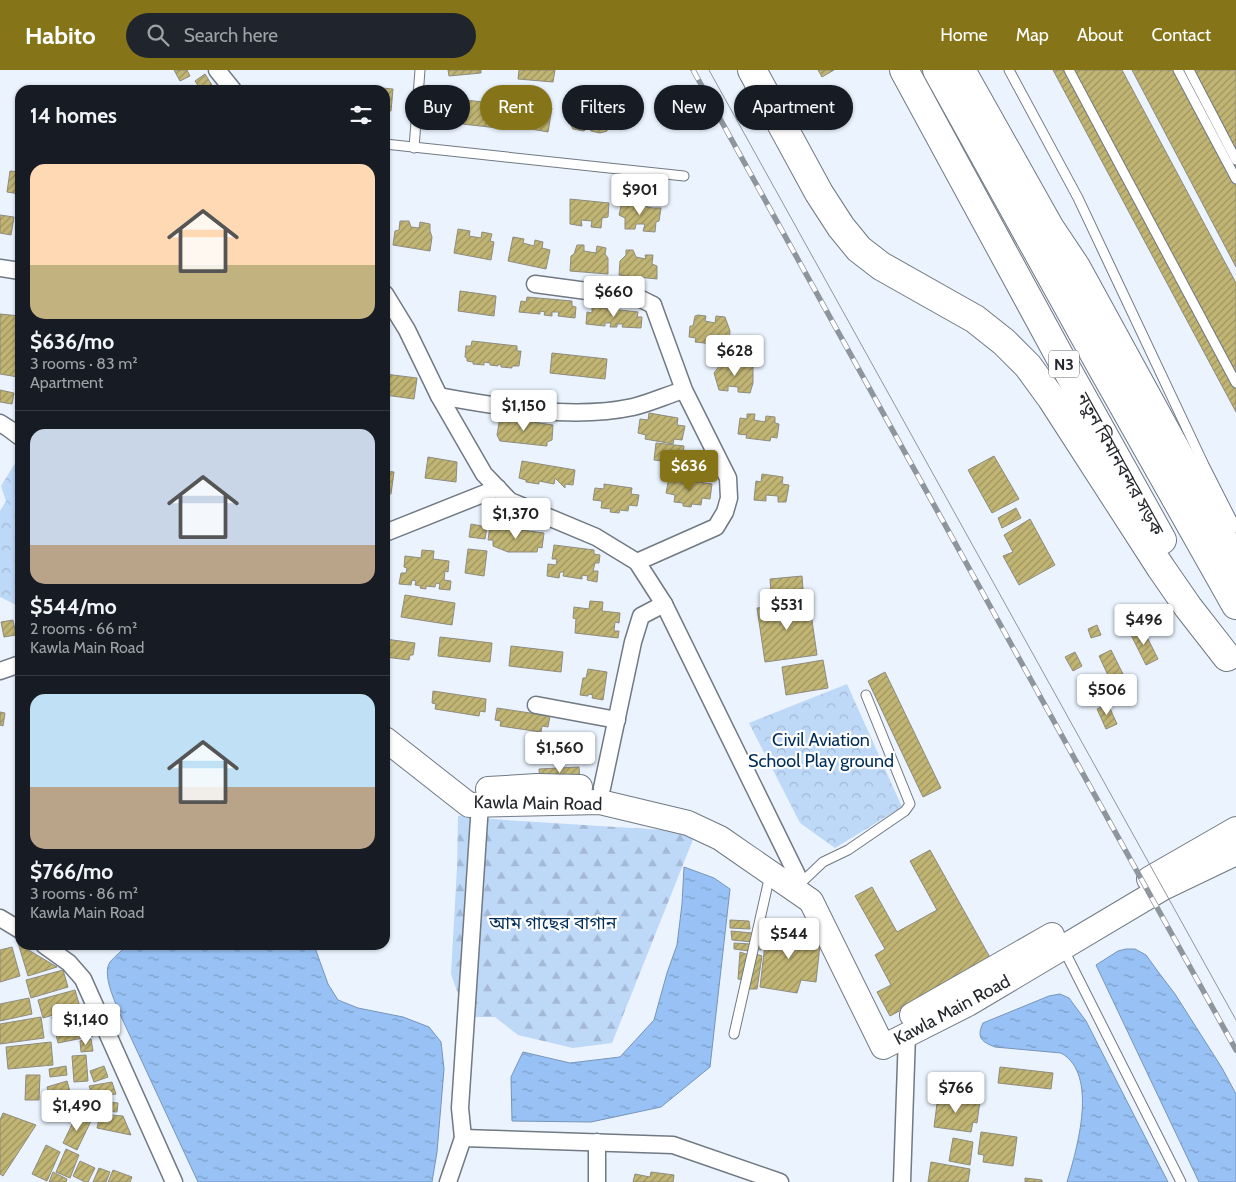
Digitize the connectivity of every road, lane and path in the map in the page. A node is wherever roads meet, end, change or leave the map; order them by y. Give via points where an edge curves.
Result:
1 (217, 70) edge
2 (420, 70) edge
3 (752, 70) edge
4 (904, 70) edge
5 (937, 70) edge
6 (961, 70) edge
7 (1010, 70) edge
8 (1069, 70) edge
9 (1178, 70) edge
10 (1189, 70) edge
11 (229, 85) edge
12 (390, 145) edge
13 (414, 148) junction
14 (1236, 160) edge
15 (684, 176) dead end
16 (1236, 179) edge
17 (0, 268) edge
18 (15, 270) edge
19 (535, 284) dead end
20 (390, 302) edge
21 (659, 322) junction
22 (1236, 384) edge
23 (440, 396) junction
24 (0, 423) edge
25 (15, 433) edge
26 (498, 488) junction
27 (1236, 528) edge
28 (390, 531) edge
29 (637, 562) junction
30 (1236, 566) edge
31 (664, 604) junction
32 (1236, 605) edge
33 (1231, 665) edge
34 (15, 666) edge
35 (0, 670) edge
36 (866, 695) dead end
37 (536, 705) dead end
38 (617, 720) junction
39 (390, 726) edge
40 (390, 743) edge
41 (602, 788) junction
42 (480, 804) junction
43 (1236, 829) edge
44 (1236, 853) edge
45 (770, 873) junction
46 (800, 879) junction
47 (0, 918) edge
48 (15, 927) edge
49 (1062, 948) junction
50 (51, 950) edge
51 (734, 1034) dead end
52 (907, 1034) junction
53 (463, 1138) junction
54 (596, 1142) junction
55 (174, 1182) edge
56 (448, 1182) edge
57 (597, 1182) edge
58 (780, 1182) edge
59 (902, 1182) edge
60 (1181, 1182) edge

1 - 11 street
2 - 13 lane
3 - 33 highway via 819,193 859,249 881,266 975,319 1028,366 1177,592
4 - 33 highway, নতুন বিমানবন্দর সড়ক / N3
5 - 32 highway, নতুন বিমানবন্দর সড়ক / N3
6 - 30 highway via 1104,317
7 - 27 lane via 1078,198
8 - 22 lane
9 - 16 lane
10 - 14 lane
12 - 13 lane
13 - 15 lane
17 - 18 street
19 - 21 street via 639,298 653,305
20 - 23 street
21 - 23 street via 684,390 633,406 592,412 534,411
21 - 29 street via 684,390 728,478 729,498 716,527
23 - 26 street via 484,474
24 - 25 street
26 - 28 street
26 - 29 street via 510,501 596,537
29 - 31 street
31 - 38 street via 642,616 633,642
31 - 46 street
34 - 35 street
36 - 46 lane via 910,804 905,811 848,850 823,862
37 - 38 street
38 - 41 street
39 - 41 street, Kawla Main Road via 473,790 537,786
40 - 42 street, Kawla Main Road via 469,805
41 - 46 street, Kawla Main Road via 692,813 723,826
42 - 45 street, Kawla Main Road via 600,802 688,823 720,838
42 - 53 street via 460,1108
43 - 46 street, Kawla Main Road via 893,1026 883,1018 814,890
44 - 49 street, Kawla Main Road via 1163,888
45 - 51 lane
45 - 52 street, Kawla Main Road via 811,901 883,1047
47 - 48 street
49 - 52 street, Kawla Main Road via 968,1004
49 - 60 lane
50 - 55 street via 69,963 83,980
52 - 59 street
53 - 54 street
53 - 56 street
54 - 57 street
54 - 58 street via 672,1144

